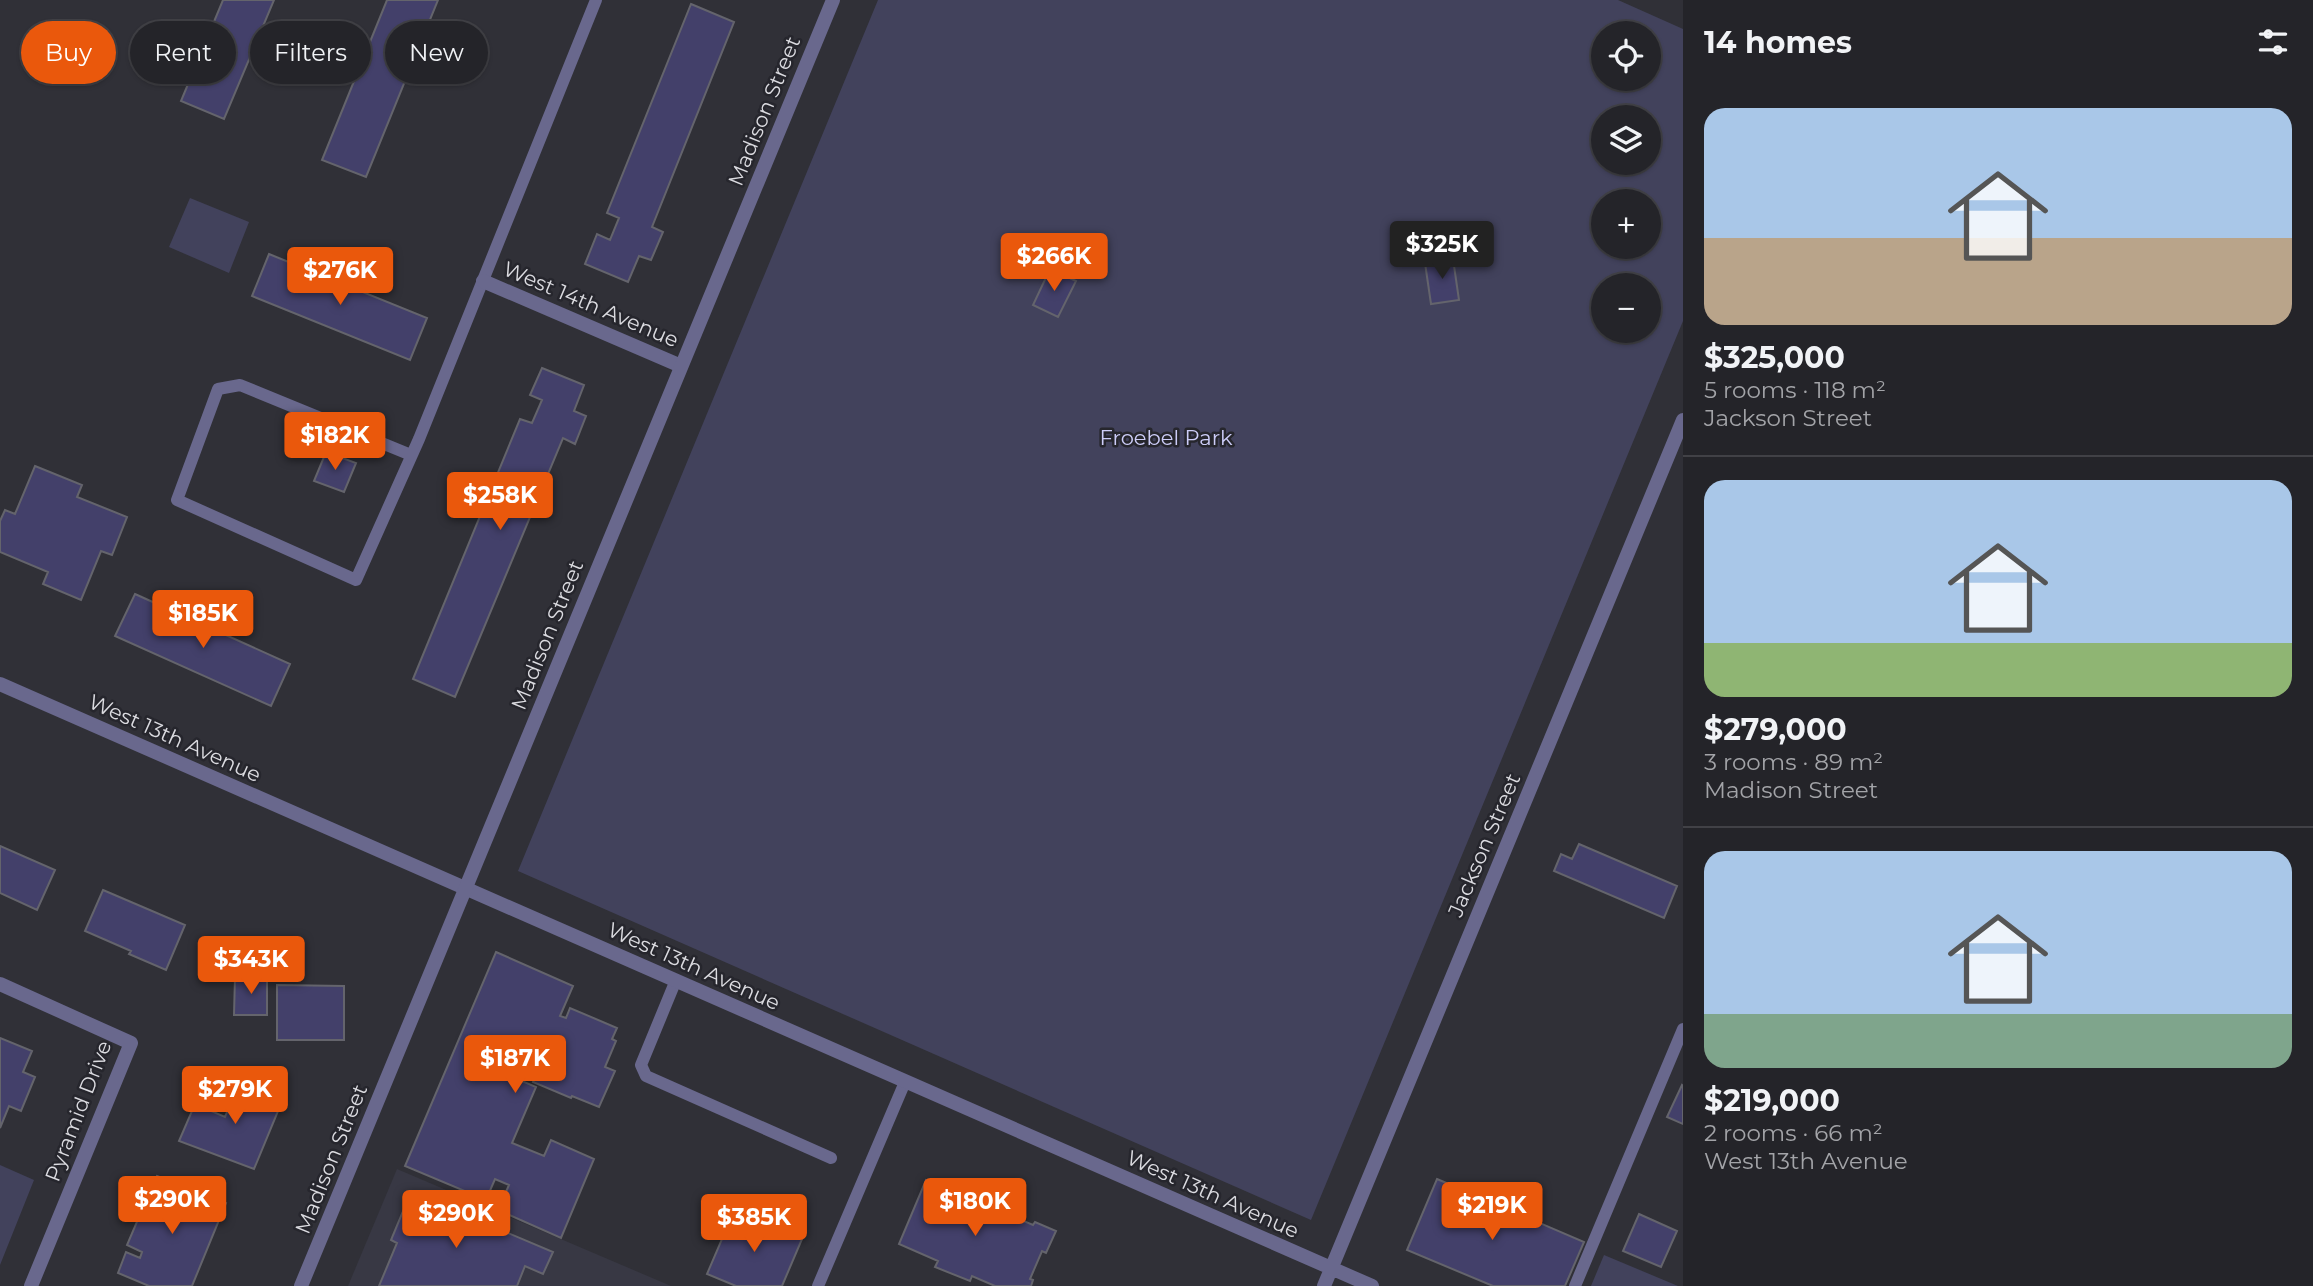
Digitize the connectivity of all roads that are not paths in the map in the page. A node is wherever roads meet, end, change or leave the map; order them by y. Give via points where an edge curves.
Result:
1 (597, 0) edge
2 (832, 0) edge
3 (483, 281) junction
4 (681, 366) junction
5 (1683, 420) edge
6 (411, 455) junction
7 (0, 684) edge
8 (465, 889) junction
9 (676, 980) junction
10 (0, 984) edge
11 (1683, 1029) edge
12 (905, 1082) junction
13 (831, 1158) dead end
14 (1331, 1268) junction
15 (31, 1286) edge
16 (301, 1286) edge
17 (818, 1286) edge
18 (1324, 1286) edge
19 (1372, 1286) edge
20 (1575, 1286) edge

1 - 3 lane
2 - 4 street, Madison Street
3 - 4 street, West 14th Avenue
3 - 6 lane
4 - 8 street, Madison Street
5 - 14 street, Jackson Street
6 - 6 lane via 356,580 177,500 218,390 240,385
7 - 8 street, West 13th Avenue
8 - 9 street, West 13th Avenue
8 - 16 street, Madison Street
9 - 12 street, West 13th Avenue
9 - 13 lane via 641,1065 646,1076
10 - 15 street, Pyramid Drive via 131,1043
11 - 20 lane
12 - 14 street, West 13th Avenue
12 - 17 lane
14 - 18 street, Jackson Street
14 - 19 street, West 13th Avenue

